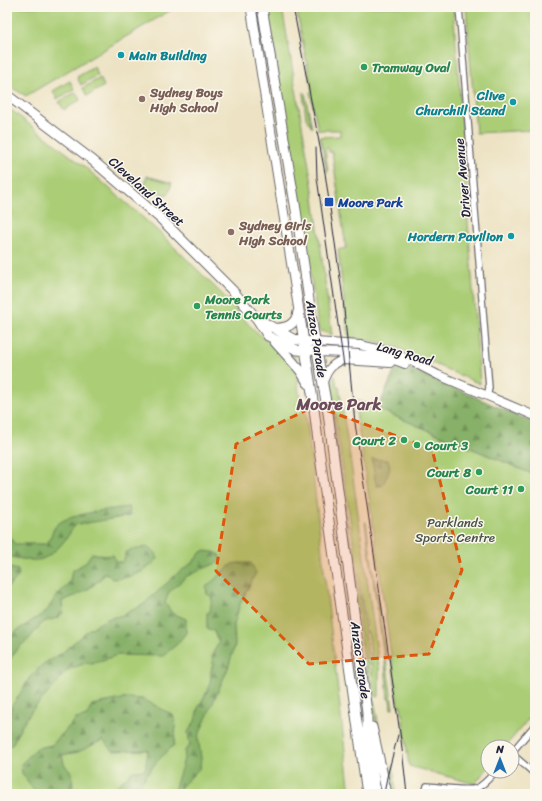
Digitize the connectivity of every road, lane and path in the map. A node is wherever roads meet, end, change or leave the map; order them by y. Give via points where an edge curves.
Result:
1 (251, 7) edge
2 (262, 7) edge
3 (459, 7) edge
4 (7, 95) edge
5 (298, 307) junction
6 (257, 319) junction
7 (274, 328) junction
8 (268, 336) junction
9 (304, 341) junction
10 (315, 342) junction
11 (306, 351) junction
12 (317, 352) junction
13 (411, 366) junction
14 (438, 375) junction
15 (323, 382) junction
16 (312, 393) junction
17 (488, 396) junction
18 (535, 416) edge
19 (367, 712) junction
20 (535, 725) edge
21 (520, 743) edge
22 (520, 760) edge
23 (535, 774) edge
24 (489, 779) edge
25 (375, 792) edge
26 (367, 794) edge
27 (387, 794) edge
28 (425, 794) edge

1 - 5 main road, Anzac Parade
2 - 10 main road, Anzac Parade
3 - 17 street, Driver Avenue
4 - 6 main road, Cleveland Street via 134,195 221,278
5 - 7 main road via 296,319 291,325
5 - 9 main road, Anzac Parade
6 - 7 main road, Cleveland Street
6 - 8 main road, Cleveland Street
7 - 9 main road, Cleveland Street via 293,339
8 - 11 main road, Cleveland Street via 297,350
8 - 16 main road via 304,376
9 - 10 main road, Cleveland Street
9 - 11 main road, Anzac Parade
10 - 12 main road, Anzac Parade
10 - 14 street, Lang Road via 380,349 405,358
11 - 12 main road, Cleveland Street
11 - 16 main road, Anzac Parade
12 - 13 street, Lang Road via 375,356 397,360
12 - 15 main road, Anzac Parade
13 - 14 street, Lang Road
13 - 15 street via 343,360 331,366
14 - 17 street, Lang Road
15 - 19 main road, Anzac Parade
16 - 26 main road, Anzac Parade
17 - 18 street, Lang Road
19 - 25 main road, Anzac Parade
19 - 27 main road, Anzac Parade via 374,732
20 - 21 street
22 - 23 street
24 - 28 street via 476,788 468,789 427,786

